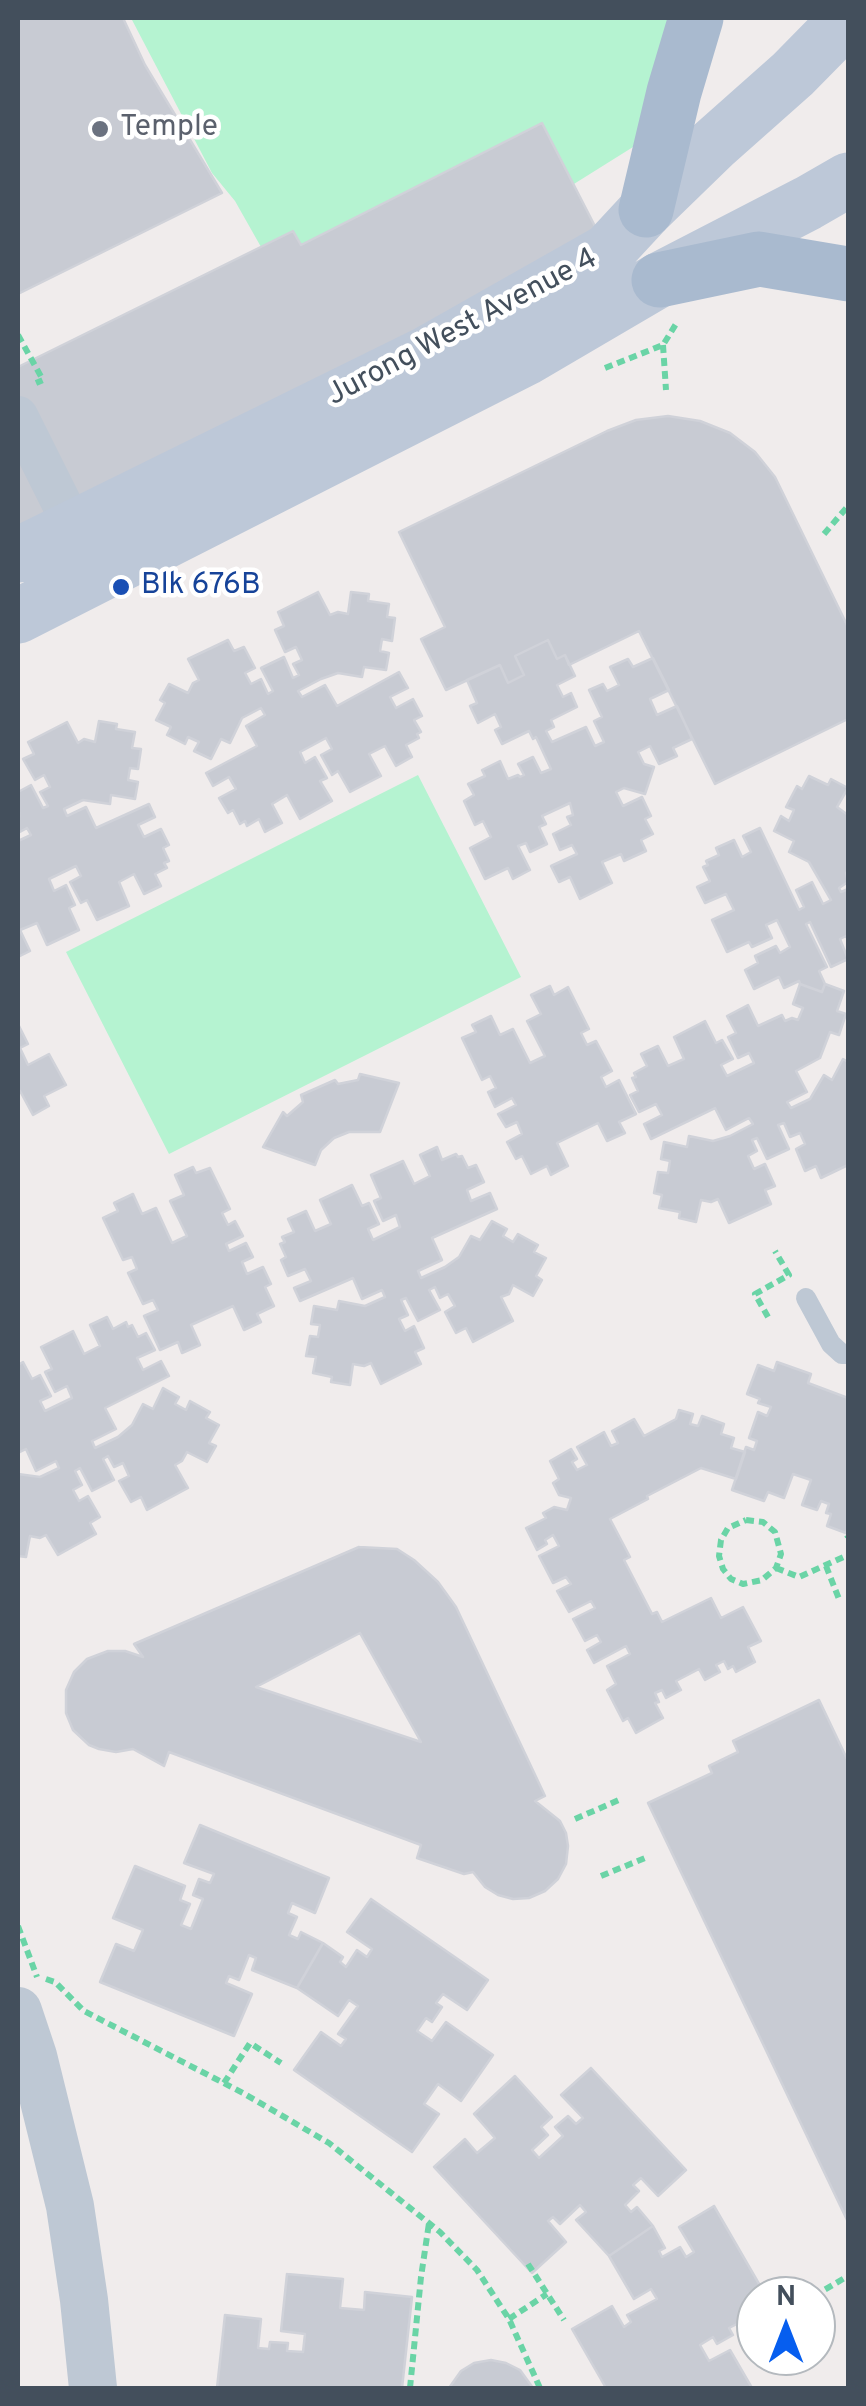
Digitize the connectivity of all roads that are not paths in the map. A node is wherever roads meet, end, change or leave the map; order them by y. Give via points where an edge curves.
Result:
1 (696, 18) edge
2 (848, 18) edge
3 (848, 180) edge
4 (646, 210) junction
5 (848, 274) edge
6 (670, 297) junction
7 (18, 416) edge
8 (73, 526) junction
9 (18, 555) edge
10 (18, 616) edge
11 (806, 1298) dead end
12 (848, 1354) edge
13 (18, 2012) edge
14 (93, 2388) edge

1 - 4 main road
2 - 4 main road, Jurong West Avenue 4
3 - 6 main road, Jurong West Avenue 4
4 - 8 main road, Jurong West Avenue 4 via 608,250 426,354
5 - 6 main road via 759,259
6 - 10 main road, Jurong West Avenue 4 via 526,358
7 - 8 street
8 - 9 main road, Jurong West Avenue 4
11 - 12 lane via 831,1344
13 - 14 street via 70,2206

